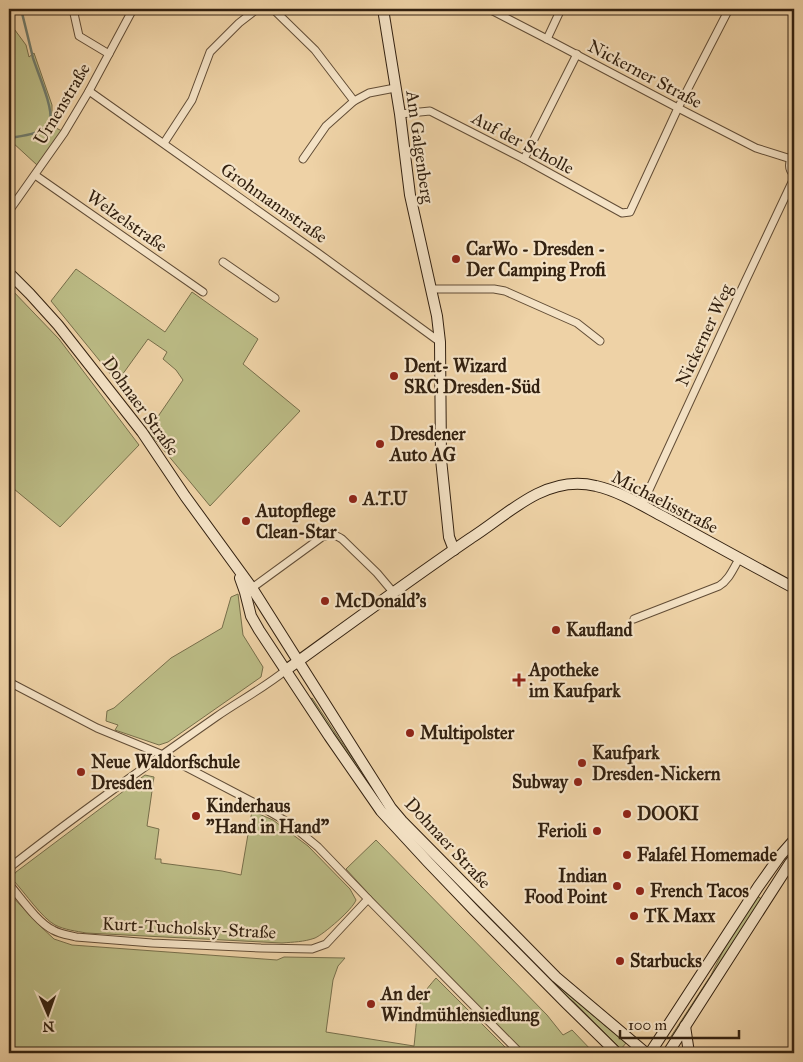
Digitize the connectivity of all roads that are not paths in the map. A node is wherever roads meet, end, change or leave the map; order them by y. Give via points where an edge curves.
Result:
1 (73, 9) edge
2 (133, 9) edge
3 (257, 9) edge
4 (273, 9) edge
5 (383, 9) edge
6 (489, 9) edge
7 (561, 9) edge
8 (729, 9) edge
9 (547, 39) junction
10 (109, 54) junction
11 (577, 54) junction
12 (395, 88) junction
13 (89, 91) junction
14 (354, 101) junction
15 (678, 108) junction
16 (400, 114) junction
17 (164, 143) junction
18 (793, 157) edge
19 (303, 159) dead end
20 (524, 159) junction
21 (35, 176) junction
22 (794, 177) edge
23 (9, 211) edge
24 (223, 262) dead end
25 (9, 273) edge
26 (431, 289) junction
27 (202, 292) dead end
28 (275, 298) dead end
29 (600, 341) dead end
30 (440, 342) junction
31 (642, 505) junction
32 (454, 550) junction
33 (739, 559) junction
34 (236, 568) junction
35 (252, 588) junction
36 (794, 588) edge
37 (393, 592) junction
38 (634, 619) dead end
39 (298, 661) junction
40 (286, 670) junction
41 (9, 682) edge
42 (163, 755) junction
43 (794, 840) edge
44 (794, 858) edge
45 (9, 868) edge
46 (9, 884) edge
47 (368, 899) junction
48 (685, 1026) junction
49 (520, 1053) edge
50 (617, 1053) edge
51 (646, 1053) edge
52 (650, 1053) edge
53 (668, 1053) edge
54 (689, 1053) edge

1 - 10 street via 79,36
2 - 10 street, Urnenstraße
3 - 17 street via 210,52 192,100
4 - 14 street via 315,50
5 - 12 main road, Am Galgenberg
6 - 9 street, Nickerner Straße
7 - 9 street
8 - 15 street
9 - 11 street, Nickerner Straße
10 - 13 street, Urnenstraße
11 - 15 street, Nickerner Straße
11 - 20 street
12 - 14 street via 369,93
12 - 16 main road, Am Galgenberg
13 - 17 street, Grohmannstraße
13 - 21 street, Urnenstraße
14 - 19 street via 326,126
15 - 18 street, Nickerner Straße via 756,148
15 - 20 street, Auf der Scholle via 630,212 622,214
16 - 20 street, Auf der Scholle via 430,111
16 - 26 main road, Am Galgenberg via 410,195
17 - 30 street, Grohmannstraße
18 - 22 street, Nickerner Weg via 789,168
21 - 23 street, Urnenstraße
21 - 27 street, Welzelstraße
22 - 31 street, Nickerner Weg
24 - 28 street
25 - 34 main road, Dohnaer Straße via 93,368 142,432
26 - 29 street via 494,289 505,292 577,323
26 - 30 main road, Am Galgenberg
30 - 32 main road, Am Galgenberg via 441,460 449,536
31 - 32 main road, Michaelisstraße via 596,486 567,484 522,502
31 - 33 main road, Michaelisstraße
32 - 37 main road, Michaelisstraße
33 - 36 main road, Michaelisstraße
33 - 38 street via 720,586
34 - 35 main road, Dohnaer Straße
34 - 40 main road, Dohnaer Straße via 251,616
35 - 37 street via 322,537 332,534 377,573
35 - 39 main road, Dohnaer Straße
37 - 39 main road, Michaelisstraße
39 - 40 main road, Michaelisstraße
39 - 51 main road, Dohnaer Straße via 402,821 556,977
40 - 42 street
40 - 50 main road, Dohnaer Straße via 387,818
41 - 42 street via 97,728
42 - 45 street
42 - 47 street via 289,823 318,847
43 - 52 main road via 758,887
44 - 48 main road
46 - 47 street, Kurt-Tucholsky-Straße via 43,923 64,934 261,948 312,949 326,944
47 - 49 street
48 - 53 main road
48 - 54 main road

